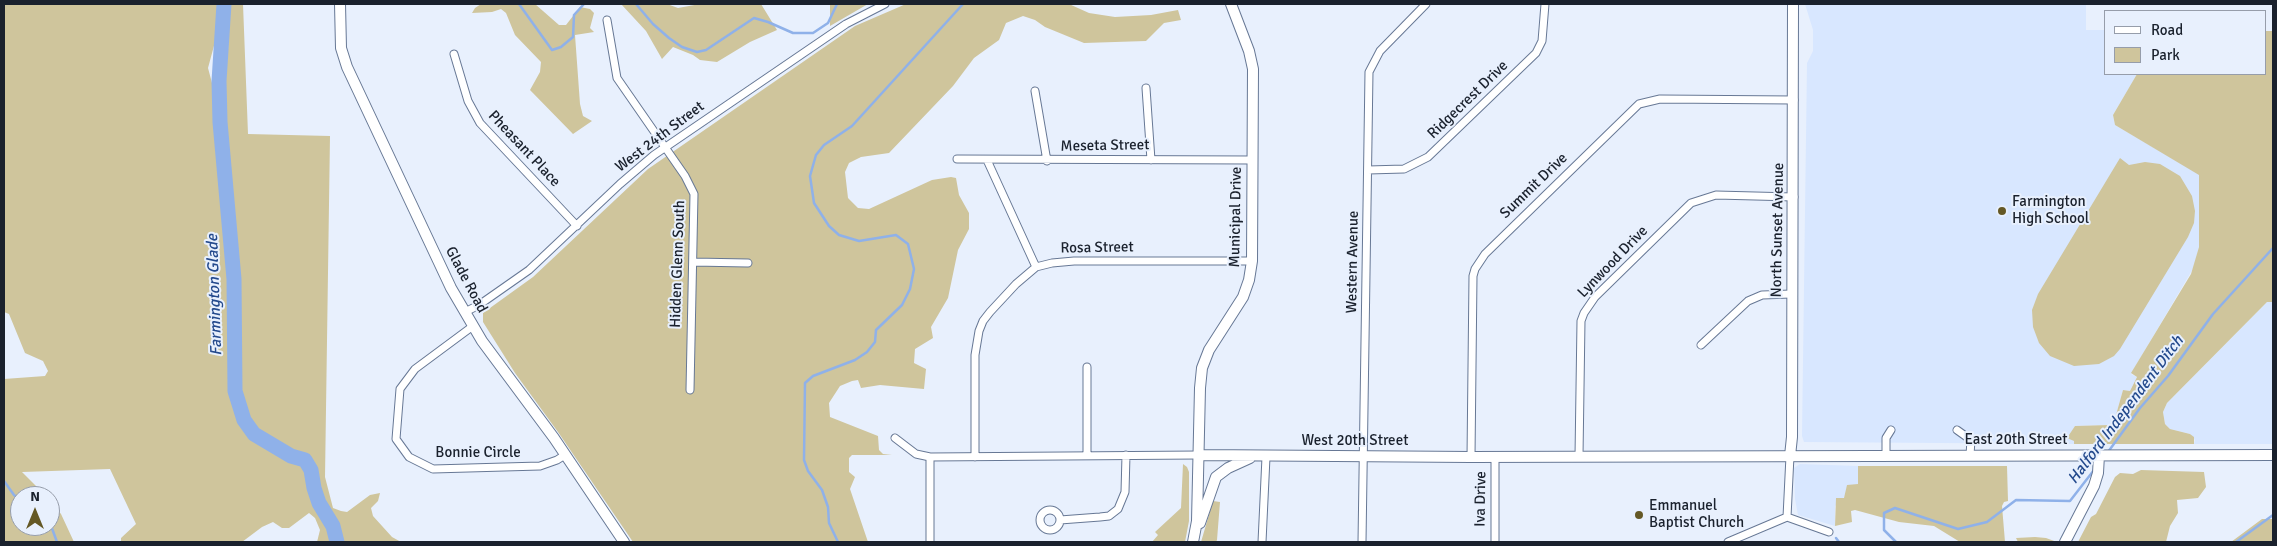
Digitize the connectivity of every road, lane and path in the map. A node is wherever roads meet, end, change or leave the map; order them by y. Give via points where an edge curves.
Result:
1 (340, 4) edge
2 (885, 4) edge
3 (1231, 4) edge
4 (1426, 4) edge
5 (1545, 4) edge
6 (1793, 4) edge
7 (607, 20) dead end
8 (454, 54) dead end
9 (1146, 88) dead end
10 (1035, 91) dead end
11 (1794, 100) junction
12 (665, 148) junction
13 (957, 159) dead end
14 (986, 160) junction
15 (1151, 160) junction
16 (1253, 160) junction
17 (1047, 161) junction
18 (1368, 170) junction
19 (1794, 197) junction
20 (577, 226) junction
21 (1252, 260) junction
22 (693, 262) junction
23 (748, 263) dead end
24 (1036, 267) junction
25 (1791, 294) junction
26 (465, 312) junction
27 (473, 326) junction
28 (1701, 346) dead end
29 (1087, 367) dead end
30 (690, 390) dead end
31 (1891, 430) dead end
32 (1958, 430) dead end
33 (895, 438) dead end
34 (565, 455) junction
35 (1087, 455) junction
36 (1126, 455) junction
37 (1199, 455) junction
38 (1886, 455) junction
39 (1970, 455) junction
40 (2099, 455) junction
41 (2273, 455) edge
42 (1262, 456) junction
43 (1364, 456) junction
44 (1579, 456) junction
45 (1790, 456) junction
46 (930, 457) junction
47 (976, 457) junction
48 (1471, 457) junction
49 (1495, 457) junction
50 (1787, 516) junction
51 (1060, 520) dead end
52 (1829, 532) dead end
53 (1194, 540) edge
54 (624, 542) edge
55 (930, 542) edge
56 (1262, 542) edge
57 (1362, 542) edge
58 (1494, 542) edge
59 (1728, 542) edge
60 (2066, 542) edge

1 - 26 street, Glade Road via 341,48 347,66
2 - 12 street, West 24th Street via 846,24
3 - 16 street, Municipal Drive via 1253,69
4 - 18 street, Western Avenue via 1380,51 1369,72
5 - 18 street, Ridgecrest Drive via 1542,41 1536,52 1428,157 1404,169
6 - 11 street, North Sunset Avenue
7 - 12 street, Hidden Glenn South via 617,78
8 - 20 street, Pheasant Place via 468,101 480,123
9 - 15 street
10 - 17 street
11 - 19 street, North Sunset Avenue
11 - 48 street, Summit Drive via 1660,99 1639,104 1485,254 1473,276
12 - 20 street, West 24th Street via 620,184
12 - 22 street, Hidden Glenn South via 694,194
13 - 14 street, Meseta Street
14 - 17 street, Meseta Street
14 - 24 street
15 - 16 street, Meseta Street
15 - 17 street, Meseta Street
16 - 21 street, Municipal Drive
18 - 43 street, Western Avenue
19 - 25 street, North Sunset Avenue
19 - 44 street, Lynwood Drive via 1716,195 1691,203 1595,297 1581,321
20 - 26 street, West 24th Street via 529,270
21 - 24 street, Rosa Street via 1074,261
21 - 37 street, Municipal Drive via 1243,297 1209,350 1202,368
22 - 23 street
22 - 30 street, Hidden Glenn South
24 - 47 street, Rosa Street via 990,312 979,332
25 - 28 street via 1762,295 1748,301
25 - 45 street, North Sunset Avenue
26 - 27 street, Glade Road
27 - 34 street, Glade Road
27 - 34 street, Bonnie Circle via 415,369 400,389 396,439 400,445 409,456 433,469 540,466
29 - 35 street
31 - 38 street via 1886,438
32 - 39 street via 1971,440
33 - 46 street, West 20th Street via 921,456
34 - 54 street, Glade Road
35 - 36 street, West 20th Street
35 - 47 street, West 20th Street
36 - 37 street, West 20th Street
36 - 51 street via 1125,492 1118,509 1110,516
37 - 42 street, West 20th Street
37 - 53 street, Municipal Drive
38 - 39 street, East 20th Street
38 - 45 street, East 20th Street
39 - 40 street, East 20th Street
40 - 41 street, East 20th Street
40 - 60 street via 2094,486
42 - 43 street, West 20th Street
42 - 53 street via 1228,468 1216,477
42 - 56 street
43 - 48 street, West 20th Street
43 - 57 street, Western Avenue
44 - 45 street, West 20th Street
44 - 49 street, West 20th Street
45 - 50 street
46 - 47 street, West 20th Street
46 - 55 street
48 - 49 street, West 20th Street
49 - 58 street, Iva Drive
50 - 52 street
50 - 59 street

